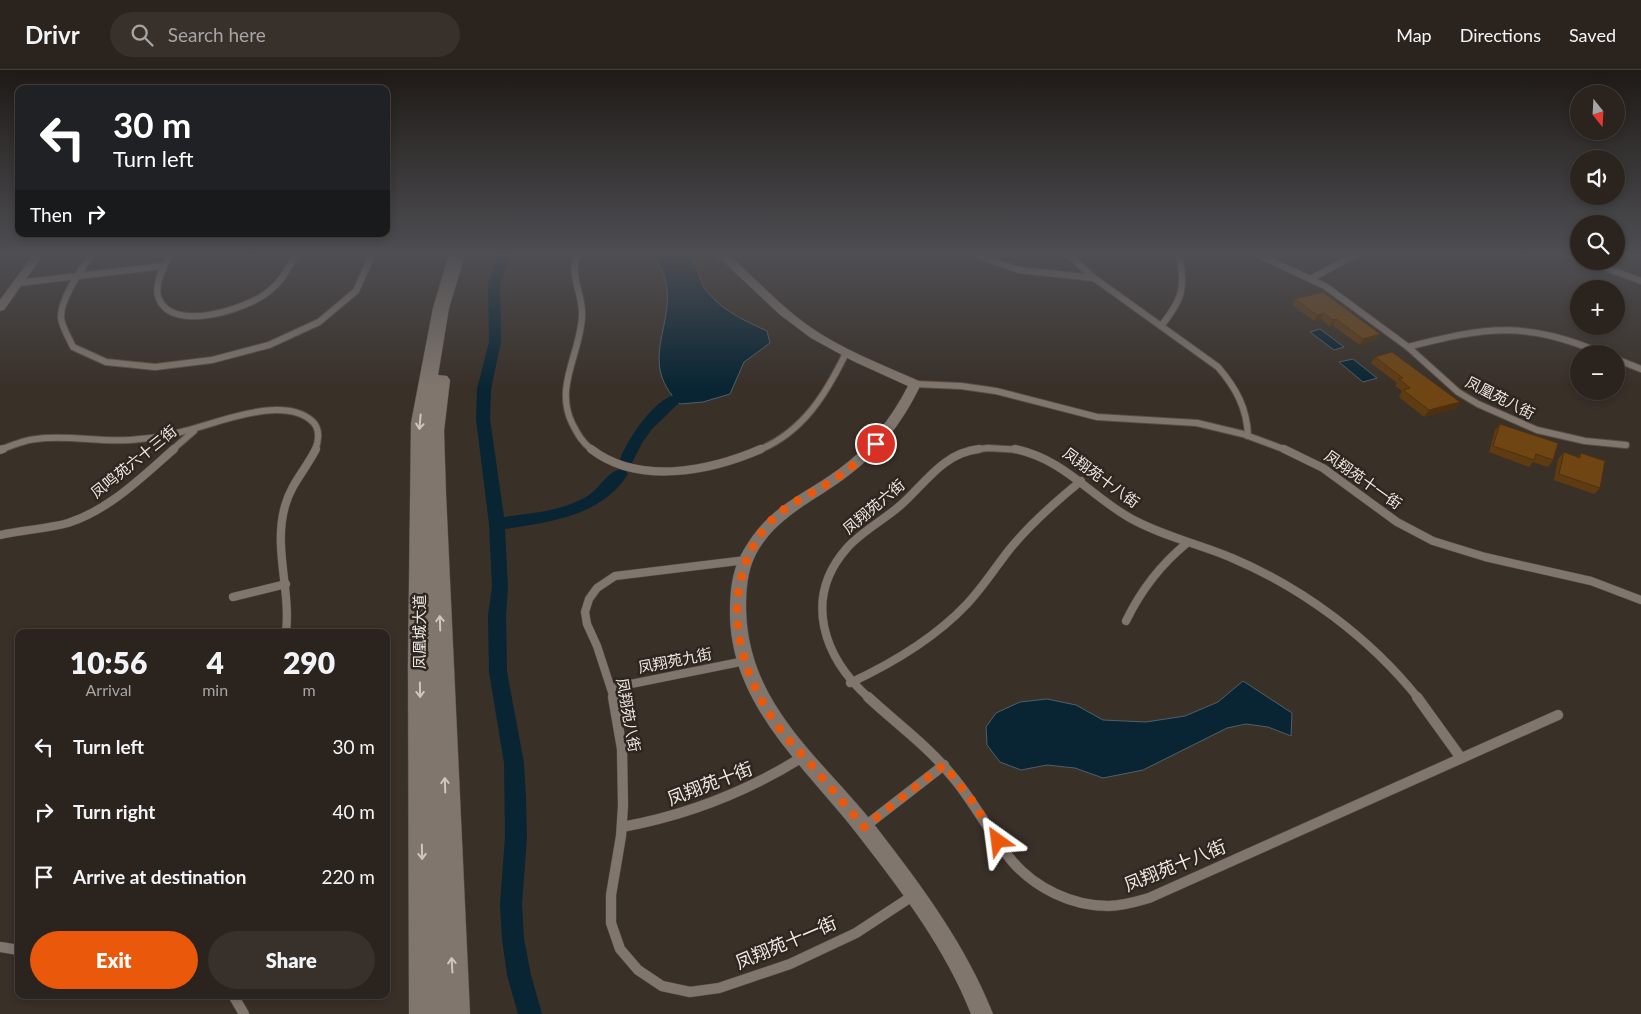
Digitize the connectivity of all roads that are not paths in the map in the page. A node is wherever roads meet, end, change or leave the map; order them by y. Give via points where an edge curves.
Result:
1 (66, 299) edge
2 (159, 299) edge
3 (258, 299) edge
4 (348, 299) edge
5 (444, 299) edge
6 (458, 299) edge
7 (581, 299) edge
8 (771, 299) edge
9 (1123, 299) edge
10 (1180, 299) edge
11 (1343, 299) edge
12 (1161, 326) junction
13 (1579, 345) edge
14 (1408, 347) junction
15 (846, 353) junction
16 (1625, 363) edge
17 (1641, 369) edge
18 (915, 384) junction
19 (196, 430) junction
20 (1248, 436) junction
21 (1626, 445) dead end
22 (0, 450) edge
23 (968, 451) joint
24 (1081, 481) junction
25 (0, 535) edge
26 (1187, 543) junction
27 (746, 560) junction
28 (286, 584) junction
29 (233, 597) dead end
30 (1641, 600) edge
31 (1126, 621) dead end
32 (286, 629) edge
33 (744, 662) junction
34 (850, 682) junction
35 (611, 688) junction
36 (1558, 715) dead end
37 (804, 756) junction
38 (1461, 758) junction
39 (944, 765) junction
40 (622, 827) junction
41 (864, 827) junction
42 (914, 895) junction
43 (0, 947) edge
44 (15, 949) edge
45 (662, 986) joint
46 (235, 999) edge
47 (244, 1014) edge
48 (425, 1014) edge
49 (454, 1014) edge
50 (982, 1014) edge

1 - 4 lane via 60,319 62,333 86,356 134,367 164,367 238,355 293,336 319,322
2 - 3 lane via 164,308 175,314 191,316 231,311
5 -> 48 main road, 凤凰城大道 via 420,423
49 -> 6 main road, 凤凰城大道 via 436,432 450,326
7 - 15 lane via 581,334 565,379 564,398 570,423 590,451 606,462 642,470 710,466 759,451 792,430 814,408
8 - 15 street via 802,327
9 - 12 lane
10 - 12 lane
11 - 14 lane, 凤凰苑八街
12 - 20 lane via 1210,360 1233,383 1244,404
13 - 14 lane via 1536,332 1502,329 1473,332
14 - 21 lane, 凤凰苑八街 via 1458,392 1516,422 1585,441
15 - 18 street
16 - 17 lane
18 - 20 lane, 凤翔苑十一街 via 984,388 1096,417 1196,423
18 - 27 street via 888,432 864,457 773,519 757,538
19 - 22 lane, 凤鸣苑六十三街 via 128,441 51,436
19 - 25 lane, 凤鸣苑六十三街 via 96,511 59,525
19 - 28 lane, 凤鸣苑六十三街 via 269,410 287,410 313,421 318,431 318,443 294,483 283,512 279,541
20 - 30 lane, 凤翔苑十一街 via 1315,464 1396,522 1431,540 1469,555 1592,580
23 - 24 lane, 凤翔苑十八街 via 1008,448 1029,452 1067,469
23 - 34 lane, 凤翔苑六街 via 950,457 936,467 902,504 856,538 830,573 823,593 822,616 826,638 835,661
24 - 26 lane, 凤翔苑十八街 via 1126,516
24 - 34 lane via 1030,527 952,619 916,647
26 - 31 lane via 1150,577
26 - 38 lane, 凤翔苑十八街 via 1234,559 1285,584 1356,634 1403,679
27 - 33 street via 737,609
27 - 35 lane, 凤翔苑八街 via 615,576 597,588 585,612
28 - 29 lane
28 - 32 lane
33 - 35 lane, 凤翔苑九街
33 - 37 street via 767,710
34 - 39 lane, 凤翔苑六街
35 - 40 lane, 凤翔苑八街 via 622,749
36 - 38 lane, 凤翔苑十八街
37 - 40 lane, 凤翔苑十街 via 724,800 674,817
37 - 41 street
38 - 39 lane, 凤翔苑十八街 via 1149,898 1123,906 1072,900 1038,884 1015,864 968,794
39 - 41 lane
40 - 45 lane, 凤翔苑八街 via 611,895 611,923 620,949 638,970
41 - 42 street
42 - 45 lane, 凤翔苑十一街 via 856,933 790,964 719,988 690,992
42 - 50 street via 938,926 959,962
43 - 44 lane
46 - 47 lane

